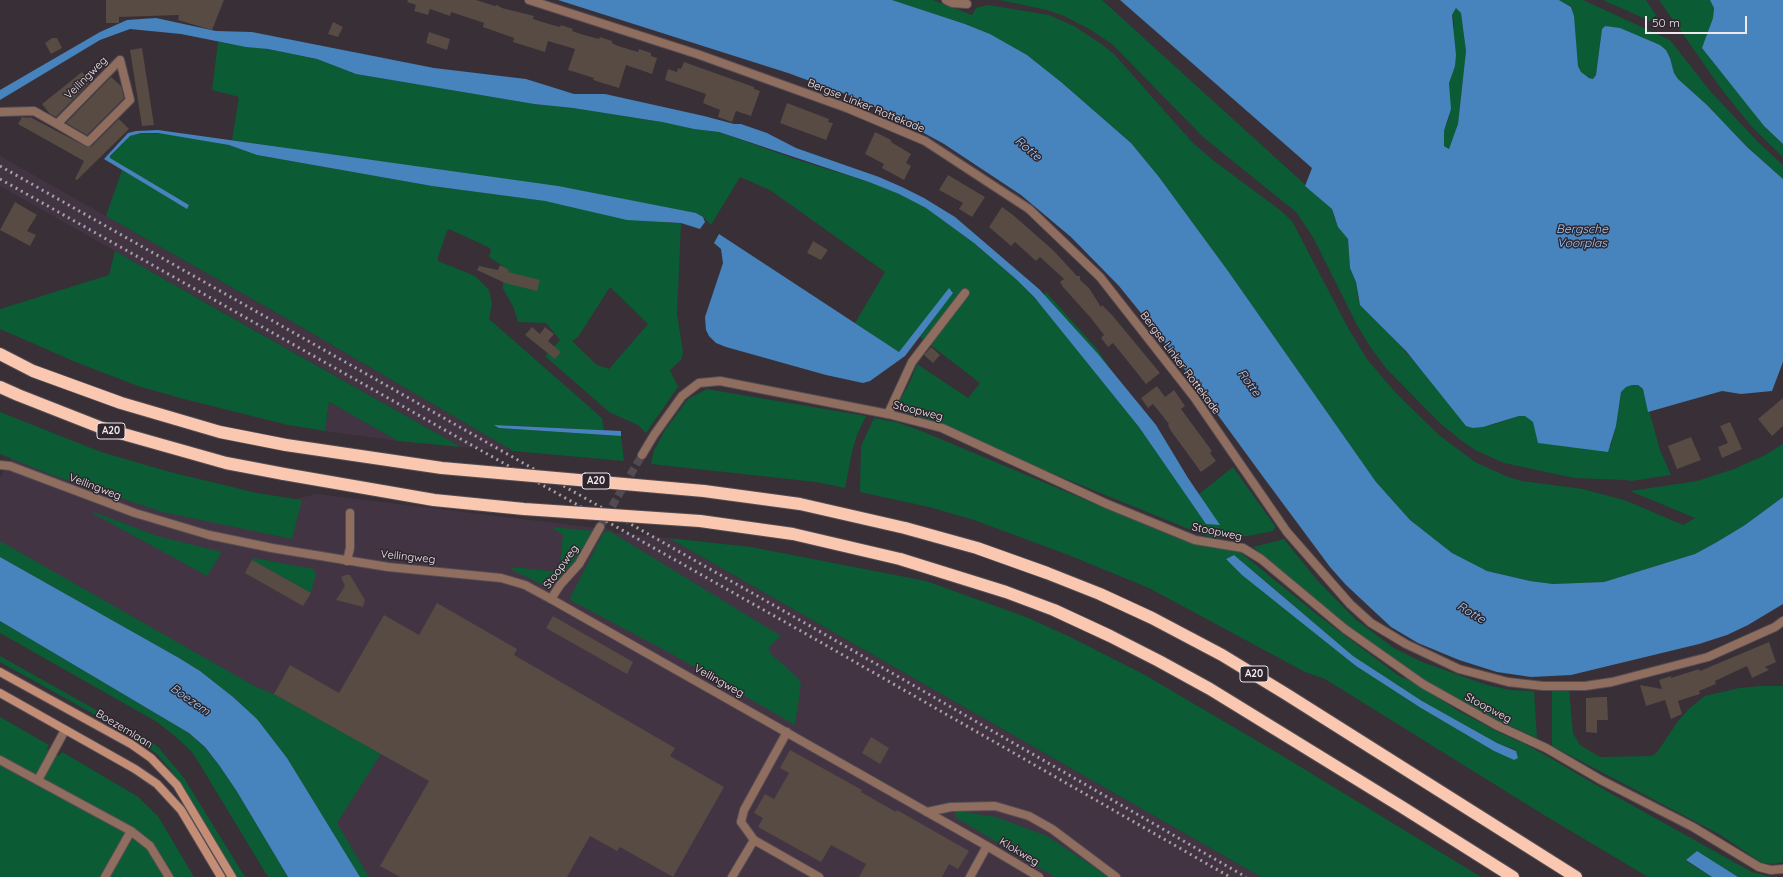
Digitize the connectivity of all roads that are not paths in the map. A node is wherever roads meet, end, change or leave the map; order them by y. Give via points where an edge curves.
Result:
1 (529, 0) edge
2 (946, 0) edge
3 (968, 2) edge
4 (0, 112) edge
5 (57, 124) junction
6 (965, 293) dead end
7 (0, 354) edge
8 (0, 387) edge
9 (888, 414) junction
10 (642, 455) tunnel mouth
11 (0, 465) edge
12 (350, 513) dead end
13 (600, 527) tunnel mouth
14 (347, 561) junction
15 (551, 599) junction
16 (1783, 621) edge
17 (0, 672) edge
18 (0, 693) edge
19 (65, 730) junction
20 (787, 732) junction
21 (0, 760) edge
22 (38, 780) junction
23 (927, 812) junction
24 (131, 831) junction
25 (754, 840) junction
26 (988, 846) junction
27 (1783, 869) edge
28 (104, 877) edge
29 (169, 877) edge
30 (221, 877) edge
31 (232, 877) edge
32 (732, 877) edge
33 (819, 877) edge
34 (970, 877) edge
35 (1039, 877) edge
36 (1116, 877) edge
37 (1513, 877) edge
38 (1576, 877) edge

1 - 16 street, Bergse Linker Rottekade via 697,54 847,108 925,141 1029,209 1100,277 1194,398 1287,532 1350,604 1371,623 1406,644 1460,669 1508,682 1543,686 1585,686 1612,682 1708,657
2 - 3 street via 952,3
4 - 5 street, Veilingweg via 34,111
5 - 5 street, Veilingweg via 88,142 130,100 120,60
6 - 9 street via 912,362
7 - 38 highway, A20, bridge via 33,371 120,403 220,432 286,446 442,468 704,490 800,504 905,528 977,548 1100,594 1222,655
8 - 37 highway, A20, bridge via 102,428 226,464 434,500 700,522 785,533 900,559 1013,594 1110,636 1217,693
9 - 10 street, Stoopweg via 720,381 699,383 682,396
9 - 27 street, Stoopweg via 942,428 1107,504 1195,540 1243,548 1261,559 1345,629 1429,688 1693,827 1759,867
11 - 14 street, Veilingweg via 175,526 259,546
12 - 14 street via 350,548
13 - 15 street, Stoopweg via 579,564
14 - 15 street, Veilingweg via 501,578 525,585
15 - 20 street, Veilingweg
17 - 31 main road, Boezemlaan via 131,744 151,758 177,785
18 - 19 main road
19 - 22 street
19 - 30 main road via 143,773 166,792 181,810
20 - 23 street, Veilingweg
20 - 25 street via 744,810 741,822
21 - 22 street
22 - 24 street
23 - 26 street, Veilingweg
23 - 36 street via 951,807 995,806 1029,816 1052,829
24 - 28 street
24 - 29 street via 150,846
25 - 32 street
25 - 33 street
26 - 34 street
26 - 35 street, Klokweg

